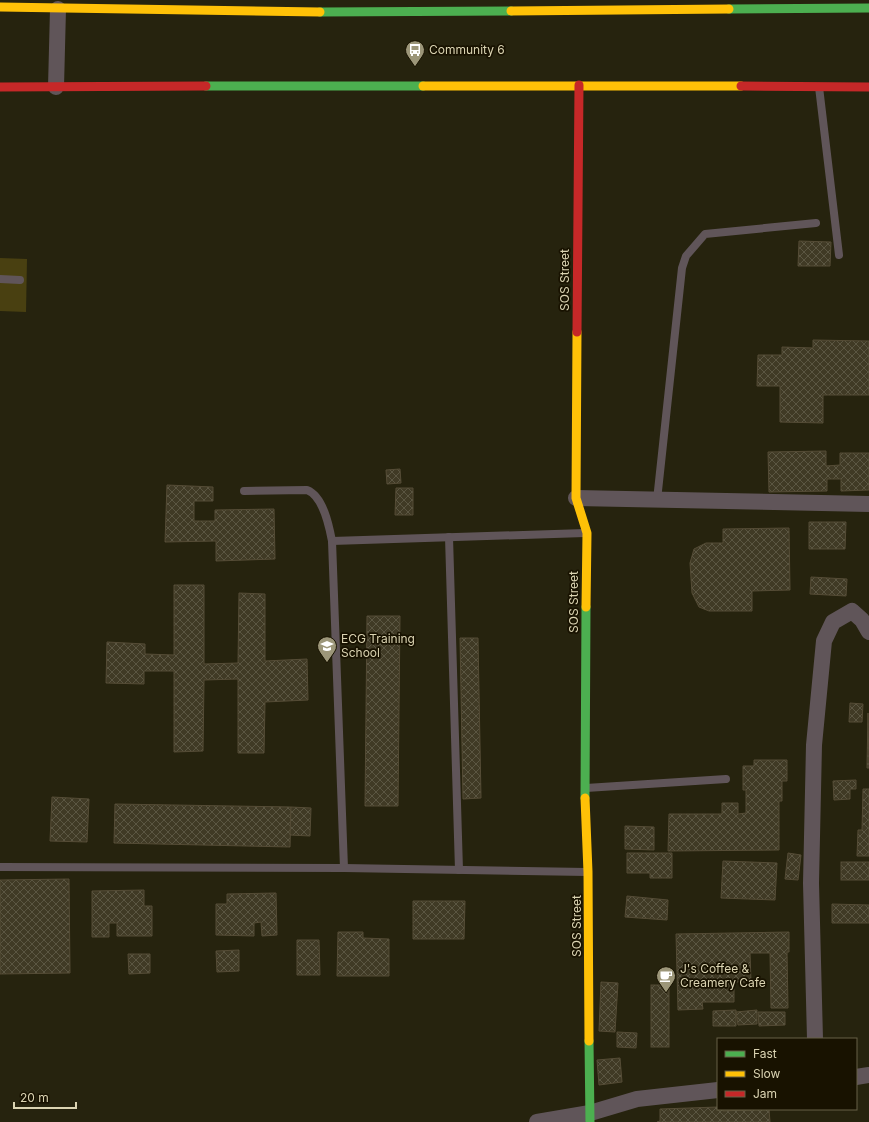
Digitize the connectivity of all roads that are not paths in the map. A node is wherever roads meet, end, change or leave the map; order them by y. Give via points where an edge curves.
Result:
1 (366, 0) edge
2 (804, 4) edge
3 (583, 5) edge
4 (0, 7) edge
5 (869, 8) edge
6 (58, 10) junction
7 (352, 12) junction
8 (579, 84) junction
9 (0, 86) edge
10 (56, 86) junction
11 (819, 87) junction
12 (869, 87) edge
13 (816, 223) dead end
14 (839, 255) dead end
15 (0, 279) edge
16 (20, 280) dead end
17 (244, 491) dead end
18 (576, 498) junction
19 (657, 500) junction
20 (869, 504) edge
21 (586, 533) junction
22 (449, 537) junction
23 (332, 541) junction
24 (869, 632) edge
25 (726, 779) dead end
26 (586, 788) junction
27 (0, 867) edge
28 (344, 868) junction
29 (459, 870) junction
30 (588, 872) junction
31 (815, 1038) edge
32 (869, 1075) edge
33 (857, 1076) edge
34 (717, 1090) edge
35 (590, 1117) edge
36 (537, 1122) edge

1 - 7 street
2 - 3 street
2 - 5 street
3 - 7 street
4 - 6 street
6 - 7 street
6 - 10 street
8 - 10 street
8 - 11 street
8 - 18 street, SOS Street
9 - 10 street
11 - 12 street
11 - 14 lane
13 - 19 lane via 705,234 686,256 682,268
15 - 16 lane
17 - 23 lane via 310,491 315,494 329,522
18 - 19 street
18 - 21 street, SOS Street
19 - 20 street
21 - 22 lane
21 - 26 street, SOS Street
22 - 23 lane
22 - 29 lane
23 - 28 lane
24 - 31 street via 862,620 852,611 833,622 824,641 814,760 811,883
25 - 26 lane
26 - 30 street, SOS Street
27 - 28 lane
28 - 29 lane
29 - 30 lane
30 - 35 street, SOS Street
32 - 33 street
34 - 35 street via 638,1099
35 - 36 street

